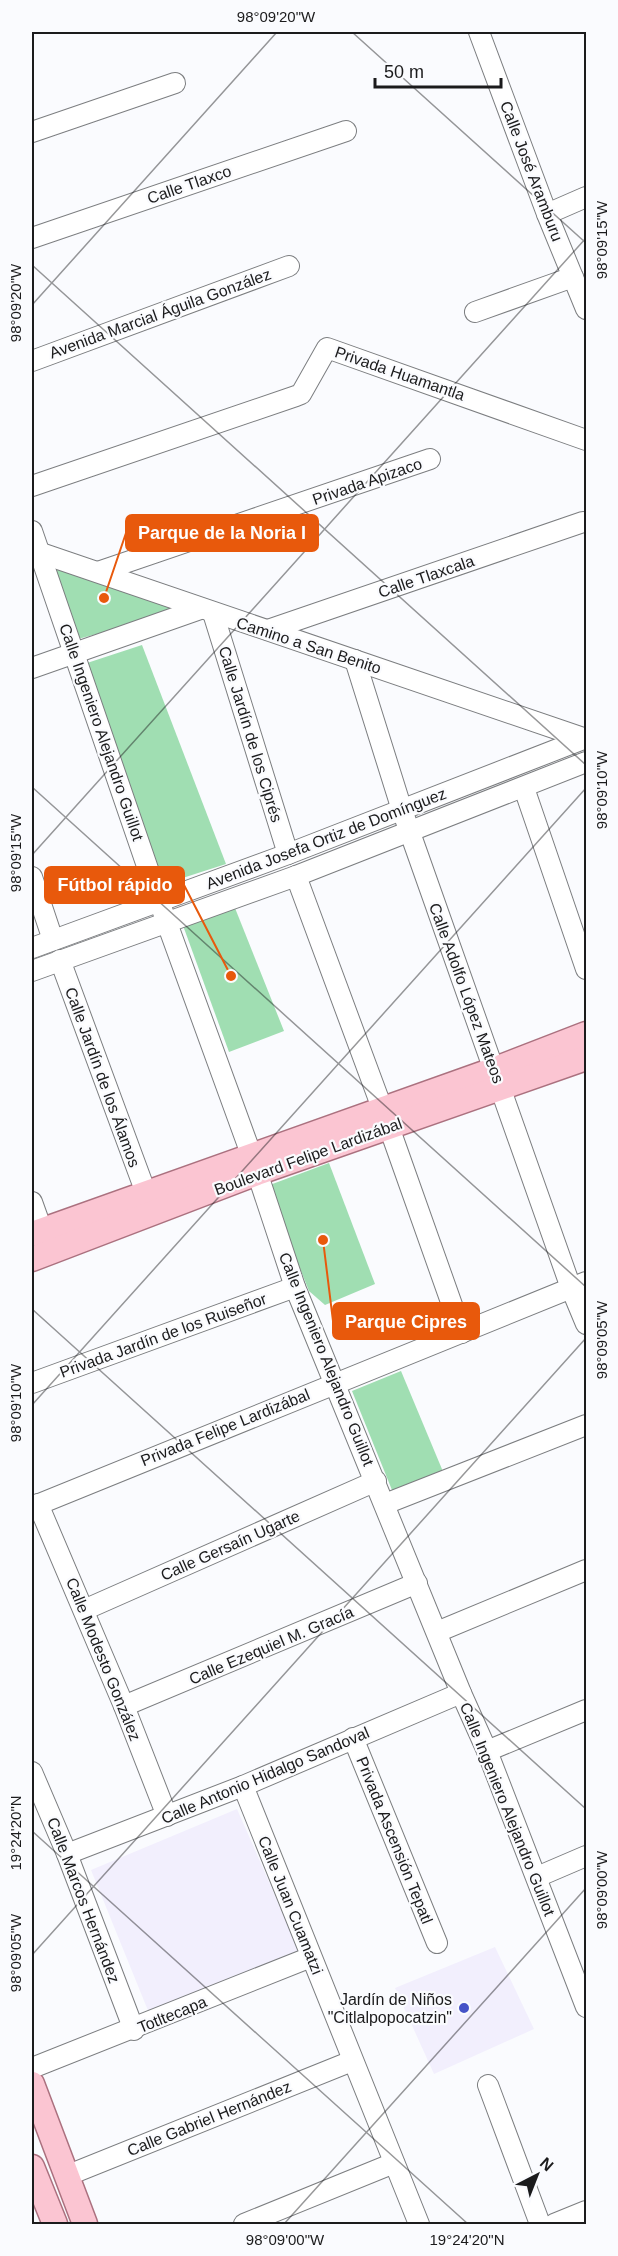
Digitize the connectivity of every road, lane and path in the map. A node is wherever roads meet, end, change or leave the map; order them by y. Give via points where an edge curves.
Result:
1 (479, 32) edge
2 (175, 83) dead end
3 (346, 131) dead end
4 (32, 132) edge
5 (586, 197) edge
6 (547, 214) junction
7 (32, 238) edge
8 (289, 266) dead end
9 (573, 277) junction
10 (586, 309) edge
11 (475, 312) dead end
12 (32, 361) edge
13 (586, 440) edge
14 (430, 459) dead end
15 (32, 486) edge
16 (584, 522) dead end
17 (32, 531) edge
18 (36, 551) edge
19 (98, 572) junction
20 (207, 611) junction
21 (268, 630) junction
22 (75, 652) junction
23 (355, 660) junction
24 (32, 668) edge
25 (586, 738) edge
26 (586, 762) edge
27 (524, 788) junction
28 (402, 810) junction
29 (410, 832) junction
30 (288, 854) junction
31 (296, 876) junction
32 (32, 878) edge
33 (159, 901) junction
34 (167, 920) junction
35 (53, 940) junction
36 (32, 948) edge
37 (60, 960) junction
38 (586, 969) edge
39 (32, 971) edge
40 (586, 1034) edge
41 (586, 1058) edge
42 (497, 1079) junction
43 (385, 1118) junction
44 (254, 1163) junction
45 (146, 1193) junction
46 (32, 1202) edge
47 (37, 1232) edge
48 (32, 1259) edge
49 (579, 1285) edge
50 (295, 1287) junction
51 (586, 1324) edge
52 (462, 1333) junction
53 (32, 1383) edge
54 (333, 1383) junction
55 (586, 1425) edge
56 (376, 1481) junction
57 (385, 1503) junction
58 (35, 1505) edge
59 (586, 1570) edge
60 (417, 1583) junction
61 (84, 1610) junction
62 (437, 1632) junction
63 (461, 1693) junction
64 (124, 1707) junction
65 (586, 1710) edge
66 (353, 1738) junction
67 (487, 1751) junction
68 (32, 1772) edge
69 (243, 1786) junction
70 (166, 1816) junction
71 (67, 1854) junction
72 (586, 1856) edge
73 (537, 1877) junction
74 (437, 1943) dead end
75 (311, 1957) junction
76 (585, 1996) edge
77 (134, 2030) junction
78 (352, 2061) junction
79 (32, 2068) edge
80 (32, 2084) edge
81 (488, 2085) dead end
82 (394, 2163) junction
83 (32, 2167) edge
84 (66, 2176) junction
85 (586, 2211) edge
86 (55, 2224) edge
87 (86, 2224) edge
88 (249, 2224) edge
89 (419, 2224) edge
90 (540, 2224) edge
91 (554, 2224) edge

1 - 6 street, Calle José Aramburu
2 - 4 street
3 - 7 street, Calle Tlaxco
5 - 6 street
6 - 9 street, Calle José Aramburu
8 - 12 street, Avenida Marcial Águila González
9 - 10 street, Calle José Aramburu
9 - 11 street
13 - 15 street, Privada Huamantla via 327,348 301,394
14 - 19 street, Privada Apizaco
16 - 21 street, Calle Tlaxcala
17 - 18 street, Calle Ingeniero Alejandro Guillot
18 - 19 street, Camino a San Benito
18 - 22 street, Calle Ingeniero Alejandro Guillot
19 - 20 street, Camino a San Benito
20 - 21 street, Camino a San Benito
20 - 22 street
20 - 30 street, Calle Jardín de los Ciprés
21 - 23 street, Camino a San Benito
22 - 24 street
22 - 33 street, Calle Ingeniero Alejandro Guillot
23 - 25 street, Camino a San Benito
23 - 28 street, Calle Adolfo López Mateos
25 - 28 street, Avenida Josefa Ortiz de Domínguez
26 - 27 street, Avenida Josefa Ortiz de Domínguez
27 - 29 street, Avenida Josefa Ortiz de Domínguez
27 - 38 street
28 - 29 street, Calle Adolfo López Mateos
28 - 30 street, Avenida Josefa Ortiz de Domínguez
29 - 31 street, Avenida Josefa Ortiz de Domínguez
29 - 42 street, Calle Adolfo López Mateos
30 - 33 street, Avenida Josefa Ortiz de Domínguez
31 - 34 street, Avenida Josefa Ortiz de Domínguez
31 - 43 street
32 - 35 street
33 - 34 street, Calle Ingeniero Alejandro Guillot
33 - 35 street, Avenida Josefa Ortiz de Domínguez
34 - 37 street, Avenida Josefa Ortiz de Domínguez
34 - 44 street, Calle Ingeniero Alejandro Guillot
35 - 36 street, Avenida Josefa Ortiz de Domínguez
37 - 39 street, Avenida Josefa Ortiz de Domínguez
37 - 45 street, Calle Jardín de los Álamos
40 - 42 main road, Boulevard Felipe Lardizábal
41 - 42 main road, Boulevard Felipe Lardizábal
42 - 43 main road, Boulevard Felipe Lardizábal
42 - 49 street, Calle Adolfo López Mateos
43 - 44 main road, Boulevard Felipe Lardizábal
43 - 52 street
44 - 45 main road, Boulevard Felipe Lardizábal
44 - 48 main road, Boulevard Felipe Lardizábal
44 - 50 street, Calle Ingeniero Alejandro Guillot
45 - 47 main road, Boulevard Felipe Lardizábal
46 - 47 street
49 - 51 street, Calle Adolfo López Mateos
49 - 52 street, Privada Felipe Lardizábal
50 - 53 street, Privada Jardín de los Ruiseñor
50 - 54 street, Calle Ingeniero Alejandro Guillot
52 - 54 street, Privada Felipe Lardizábal
54 - 56 street, Calle Ingeniero Alejandro Guillot
54 - 58 street, Privada Felipe Lardizábal
55 - 57 street
56 - 57 street, Calle Ingeniero Alejandro Guillot
56 - 61 street, Calle Gersaín Ugarte
57 - 60 street, Calle Ingeniero Alejandro Guillot
58 - 61 street, Calle Modesto González
59 - 62 street
60 - 62 street, Calle Ingeniero Alejandro Guillot
60 - 64 street, Calle Ezequiel M. Gracía
61 - 64 street, Calle Modesto González
62 - 63 street, Calle Ingeniero Alejandro Guillot
63 - 66 street, Calle Antonio Hidalgo Sandoval
63 - 67 street, Calle Ingeniero Alejandro Guillot
64 - 70 street, Calle Modesto González
65 - 67 street
66 - 69 street, Calle Antonio Hidalgo Sandoval
66 - 74 street, Privada Ascensión Tepatl
67 - 73 street, Calle Ingeniero Alejandro Guillot
68 - 71 street, Calle Marcos Hernández
69 - 70 street, Calle Antonio Hidalgo Sandoval
69 - 75 street, Calle Juan Cuamatzi
70 - 71 street, Calle Antonio Hidalgo Sandoval
71 - 77 street, Calle Marcos Hernández
72 - 73 street
73 - 76 street, Calle Ingeniero Alejandro Guillot
75 - 77 street, Totltecapa
75 - 78 street, Calle Juan Cuamatzi
77 - 79 street, Totltecapa
78 - 82 street, Calle Juan Cuamatzi
78 - 84 street, Calle Gabriel Hernández
80 - 84 main road
81 - 90 street
82 - 88 street
82 - 89 street, Calle Juan Cuamatzi
83 - 86 main road
84 - 87 main road
85 - 91 street

